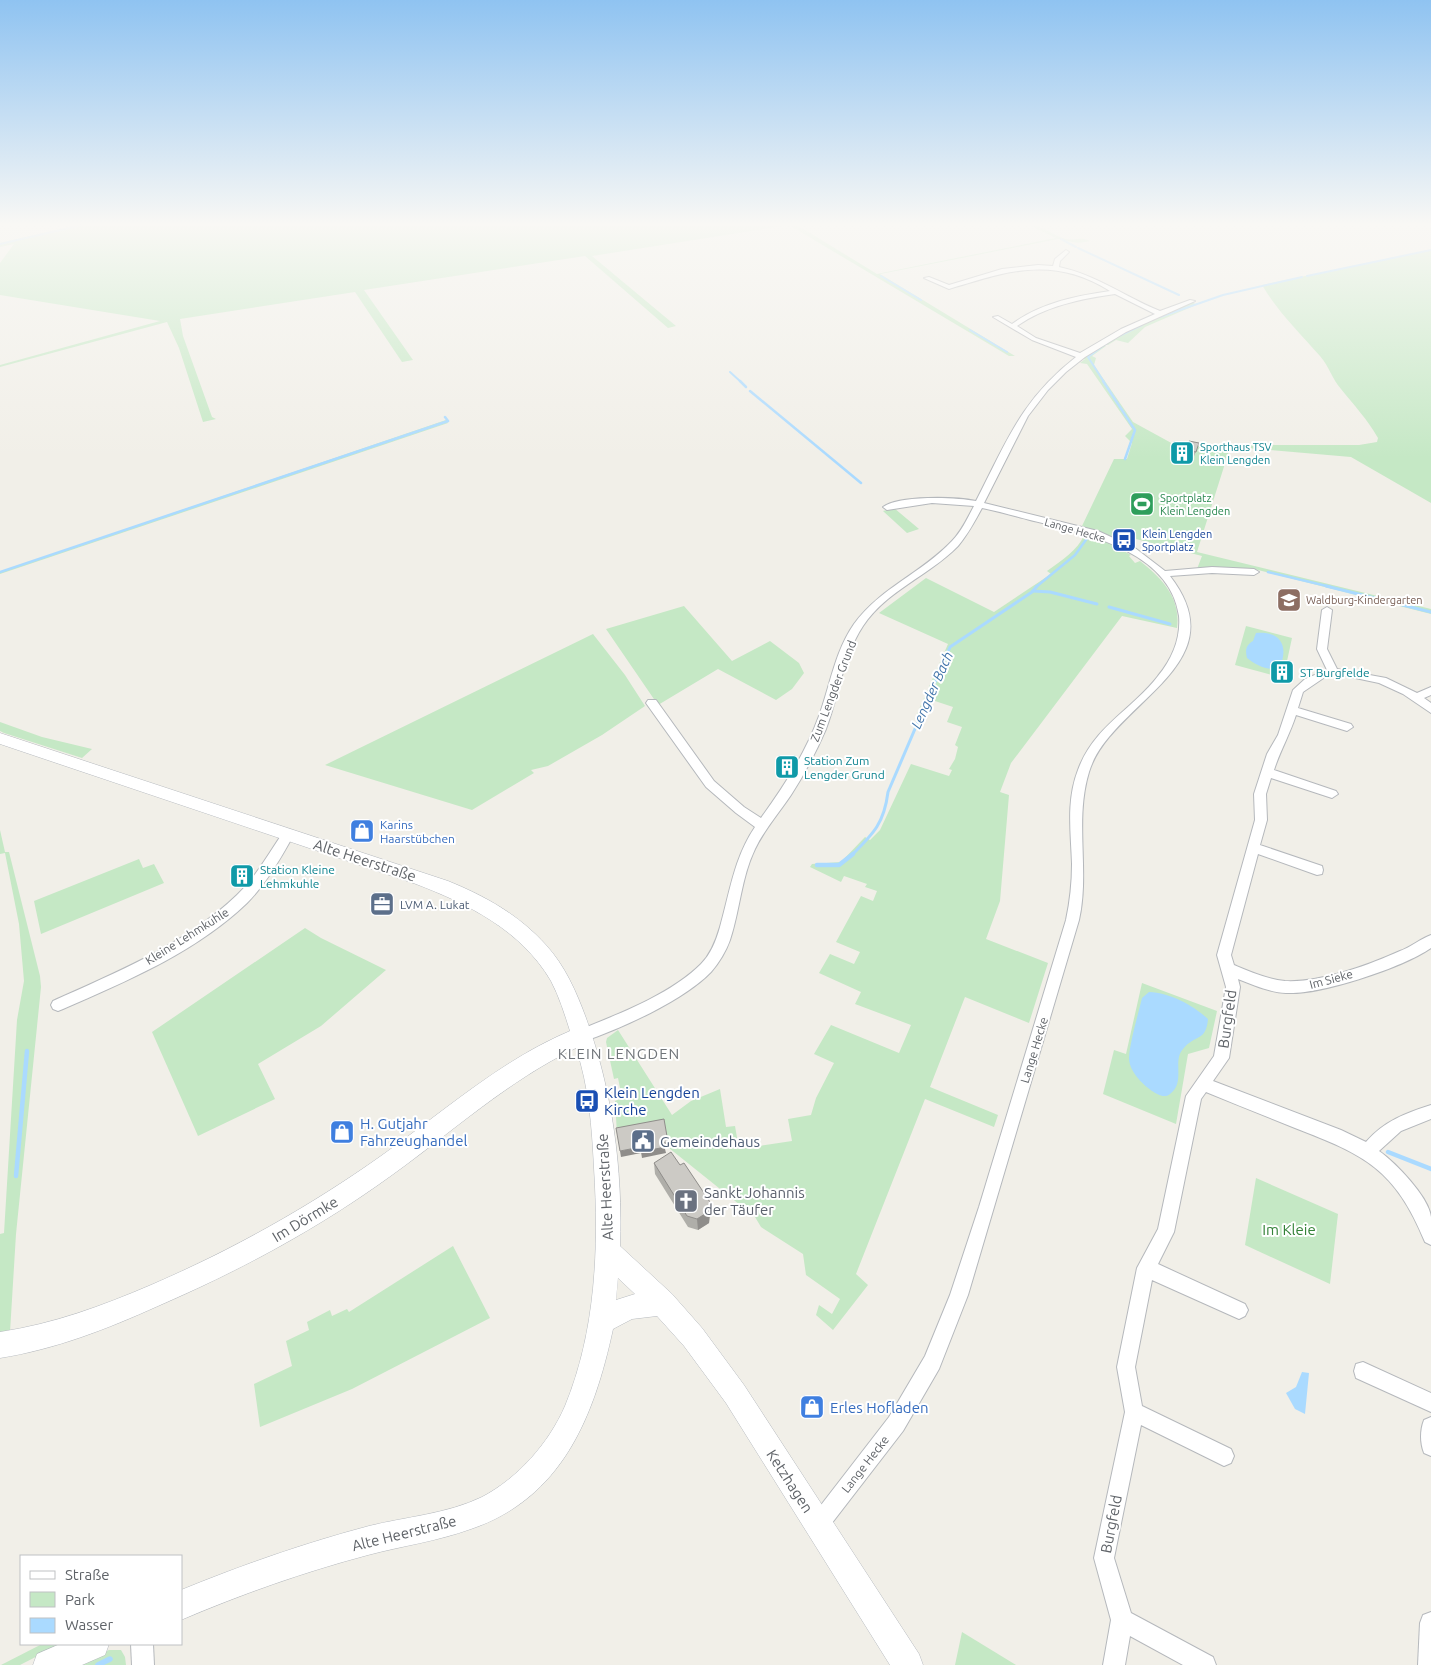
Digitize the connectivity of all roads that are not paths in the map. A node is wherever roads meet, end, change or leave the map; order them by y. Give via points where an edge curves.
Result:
1 (1067, 303) edge
2 (1138, 303) edge
3 (1187, 303) edge
4 (1159, 313) junction
5 (996, 317) dead end
6 (1012, 327) junction
7 (1081, 356) junction
8 (978, 505) junction
9 (887, 507) dead end
10 (1254, 572) dead end
11 (1162, 574) junction
12 (1327, 610) dead end
13 (1333, 672) junction
14 (1431, 691) edge
15 (1417, 697) junction
16 (652, 703) dead end
17 (1292, 710) junction
18 (1431, 710) edge
19 (1346, 728) dead end
20 (0, 738) edge
21 (1267, 772) junction
22 (1332, 794) dead end
23 (762, 825) junction
24 (288, 834) junction
25 (1254, 848) junction
26 (1317, 870) dead end
27 (1431, 941) edge
28 (1228, 969) junction
29 (58, 1005) dead end
30 (582, 1036) junction
31 (1202, 1084) junction
32 (1431, 1112) edge
33 (1368, 1152) junction
34 (1431, 1236) edge
35 (609, 1253) junction
36 (1146, 1268) junction
37 (663, 1303) junction
38 (1239, 1310) dead end
39 (603, 1321) junction
40 (0, 1345) edge
41 (1363, 1371) dead end
42 (1431, 1403) edge
43 (1134, 1412) junction
44 (1431, 1426) edge
45 (1431, 1446) edge
46 (1224, 1456) dead end
47 (818, 1524) junction
48 (182, 1605) edge
49 (1122, 1620) junction
50 (1431, 1623) edge
51 (92, 1645) edge
52 (142, 1645) edge
53 (48, 1665) edge
54 (143, 1665) edge
55 (908, 1665) edge
56 (1114, 1665) edge
57 (1205, 1665) edge
58 (1429, 1665) edge

1 - 6 street via 1030,315
2 - 4 street
3 - 4 street, Zum Lengder Grund
4 - 7 street, Zum Lengder Grund via 1111,336
5 - 6 street
6 - 7 street via 1042,343
7 - 8 street, Zum Lengder Grund via 1029,409
8 - 9 street via 936,500
8 - 11 street, Lange Hecke via 1101,536 1140,556
8 - 23 street, Zum Lengder Grund via 966,530 946,554 866,614 840,665 814,743 793,782
10 - 11 street via 1212,570
11 - 47 street, Lange Hecke via 1175,588 1183,604 1186,621 1180,647 1166,674 1102,736 1084,768 1074,811 1078,878 1076,909 956,1303 916,1393 896,1424
12 - 13 street via 1322,649
13 - 15 street, Burgfeld via 1382,680
13 - 17 street, Burgfeld via 1304,684 1298,690
14 - 15 street
15 - 18 street, Burgfeld
16 - 23 street via 710,784
17 - 19 street
17 - 21 street, Burgfeld
20 - 24 main road, Alte Heerstraße
21 - 22 street
21 - 25 street, Burgfeld via 1260,794 1261,820
23 - 30 street, Zum Lengder Grund via 744,858 725,931 708,967 677,989
24 - 29 street, Kleine Lehmkuhle via 248,892 211,924 144,964
24 - 30 main road, Alte Heerstraße via 440,885 498,913 530,939 555,970
25 - 26 street
25 - 28 street, Burgfeld via 1224,955
27 - 28 street, Im Sieke via 1415,952 1336,980 1305,986 1279,986
28 - 31 street, Burgfeld via 1233,986 1221,1058
30 - 35 main road, Alte Heerstraße via 595,1080 602,1129
30 - 40 main road, Im Dörmke via 547,1051 375,1175 246,1254 113,1313 65,1330
31 - 33 street via 1348,1141
31 - 36 street, Burgfeld via 1194,1096 1166,1232
32 - 33 street via 1390,1128
33 - 34 street via 1414,1199
35 - 37 main road, Ketzhagen
35 - 39 main road, Alte Heerstraße
36 - 38 street
36 - 43 street, Burgfeld via 1126,1367
37 - 39 main road via 629,1306
37 - 47 main road, Ketzhagen via 735,1394
39 - 48 main road, Alte Heerstraße via 590,1372 557,1447 526,1484 503,1501 482,1513 455,1522 375,1539 315,1557
41 - 42 street
43 - 46 street
43 - 49 street, Burgfeld via 1104,1558
44 - 45 street
47 - 55 main road, Ketzhagen
49 - 56 street, Burgfeld
49 - 57 street
50 - 58 street
51 - 53 main road
52 - 54 street

